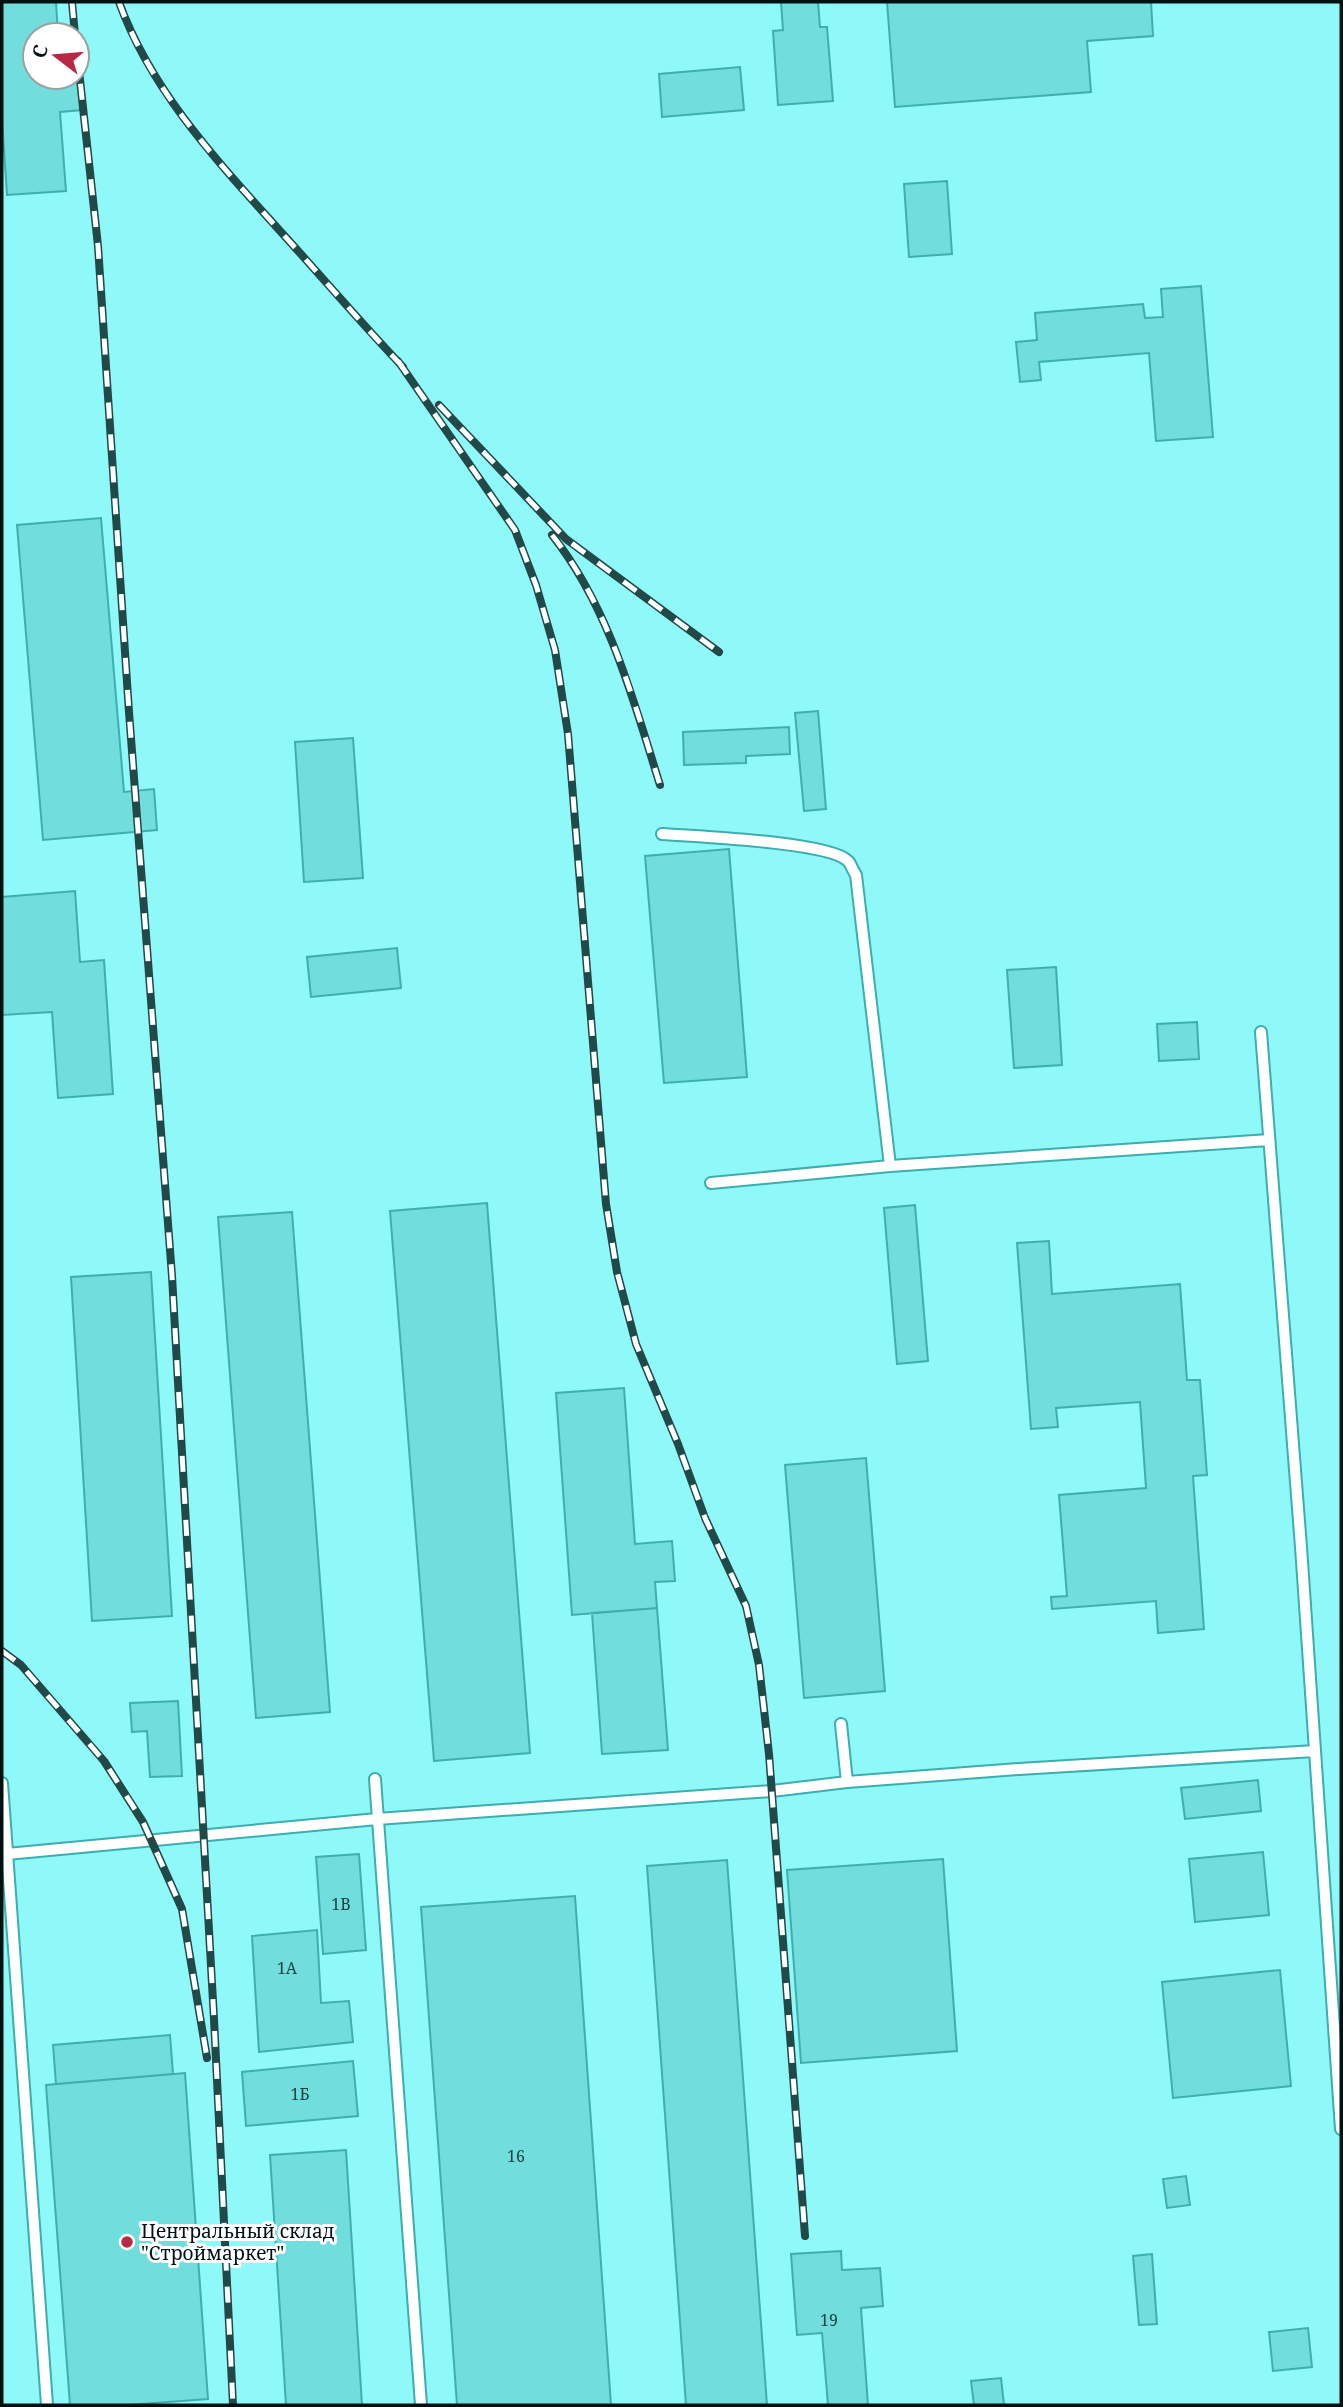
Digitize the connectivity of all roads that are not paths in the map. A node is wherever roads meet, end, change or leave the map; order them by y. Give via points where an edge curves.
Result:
1 (662, 834) dead end
2 (1261, 1032) dead end
3 (1269, 1140) junction
4 (890, 1166) junction
5 (711, 1183) dead end
6 (841, 1724) dead end
7 (1315, 1751) junction
8 (375, 1779) dead end
9 (846, 1782) junction
10 (2, 1783) edge
11 (377, 1819) junction
12 (7, 1854) junction
13 (1341, 2129) edge
14 (47, 2405) edge
15 (421, 2405) edge

1 - 4 lane via 766,841 847,860 856,875
2 - 3 lane
3 - 4 lane
3 - 7 lane
4 - 5 lane
6 - 9 lane
7 - 9 lane
7 - 13 lane
8 - 11 lane
9 - 11 lane
10 - 12 lane
11 - 12 lane
11 - 15 lane
12 - 14 lane

